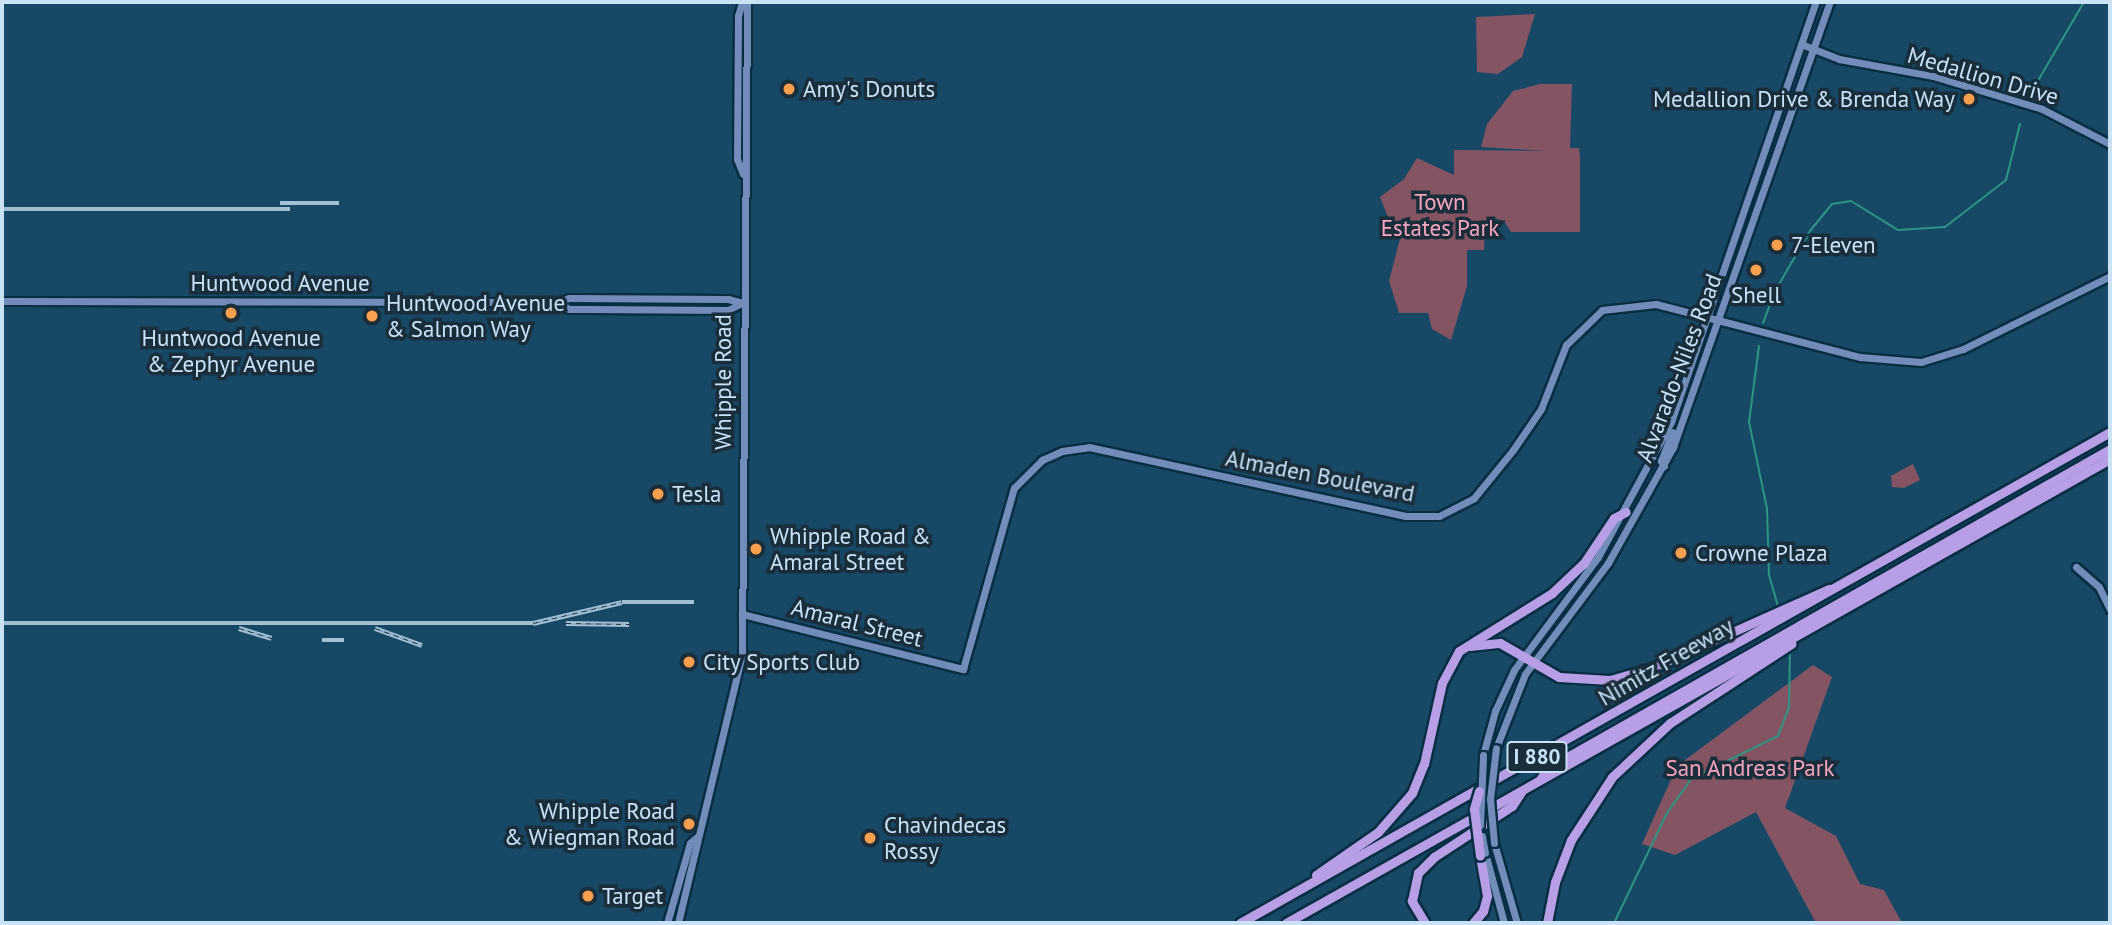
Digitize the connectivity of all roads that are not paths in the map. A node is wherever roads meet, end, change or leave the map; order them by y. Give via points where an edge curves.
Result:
1 (745, 2) edge
2 (1816, 2) edge
3 (1830, 2) edge
4 (1801, 44) junction
5 (1814, 49) junction
6 (2110, 144) edge
7 (2110, 276) edge
8 (2, 301) edge
9 (743, 303) junction
10 (1706, 320) junction
11 (1718, 323) junction
12 (1678, 404) junction
13 (2110, 432) edge
14 (2110, 449) edge
15 (2110, 459) edge
16 (1664, 466) junction
17 (1626, 512) junction
18 (2076, 566) dead end
19 (1816, 595) junction
20 (2110, 610) edge
21 (742, 614) junction
22 (1825, 615) junction
23 (1772, 649) junction
24 (1459, 651) junction
25 (1523, 656) junction
26 (1533, 662) junction
27 (963, 669) joint
28 (1522, 790) junction
29 (1479, 791) joint
30 (698, 836) junction
31 (1482, 854) junction
32 (1307, 884) junction
33 (667, 923) edge
34 (678, 923) edge
35 (1240, 923) edge
36 (1286, 923) edge
37 (1425, 923) edge
38 (1473, 923) edge
39 (1504, 923) edge
40 (1517, 923) edge
41 (1547, 923) edge

1 - 9 main road, Whipple Road via 749,146 743,174
2 - 4 main road, Alvarado-Niles Road
3 - 5 main road, Alvarado-Niles Road
4 - 5 main road, Medallion Drive
4 - 10 main road, Alvarado-Niles Road
5 - 6 main road, Medallion Drive via 1861,65 1933,76 2042,109
5 - 11 main road, Alvarado-Niles Road
7 - 11 main road, Almaden Boulevard via 1963,349 1920,362 1884,362
8 - 9 main road, Huntwood Avenue via 557,302 623,298
9 - 21 main road, Whipple Road
10 - 11 main road, Almaden Boulevard
10 - 12 main road, Alvarado-Niles Road
10 - 27 main road, Almaden Boulevard via 1656,304 1602,310 1566,345 1541,409 1513,450 1474,498 1439,516 1406,516 1089,447 1042,460 1014,488 1008,502
11 - 16 main road, Alvarado-Niles Road
12 - 16 main road via 1661,461
12 - 17 main road, Alvarado-Niles Road
13 - 19 highway
14 - 22 highway, I 880
15 - 22 highway, Nimitz Freeway / I 880
16 - 26 main road, Alvarado-Niles Road via 1602,572
17 - 24 highway via 1614,518 1584,563 1552,593
17 - 25 main road, Alvarado-Niles Road via 1586,575
18 - 20 main road via 2099,587
19 - 26 highway via 1652,667 1610,680 1567,679
19 - 32 highway, Nimitz Freeway / I 880 via 1765,628
21 - 27 main road, Amaral Street
21 - 30 main road, Whipple Road via 740,675
22 - 23 highway, Nimitz Freeway / I 880
23 - 28 highway, Nimitz Freeway / I 880
23 - 41 highway via 1670,723 1612,777 1568,847
24 - 25 highway via 1494,643
24 - 32 highway via 1442,683 1424,764 1412,793 1378,832 1320,870
25 - 26 highway
25 - 29 main road, Alvarado-Niles Road, bridge via 1495,711
26 - 40 main road, Alvarado-Niles Road, bridge via 1510,703 1496,748 1490,799 1495,847
28 - 36 highway, Nimitz Freeway / I 880
28 - 37 highway via 1512,806 1423,867 1411,894
29 - 31 highway, bridge via 1474,809
30 - 33 main road, Whipple Road via 690,843
30 - 34 main road, Whipple Road
31 - 38 highway via 1487,896
31 - 39 main road
32 - 35 highway, Nimitz Freeway / I 880

